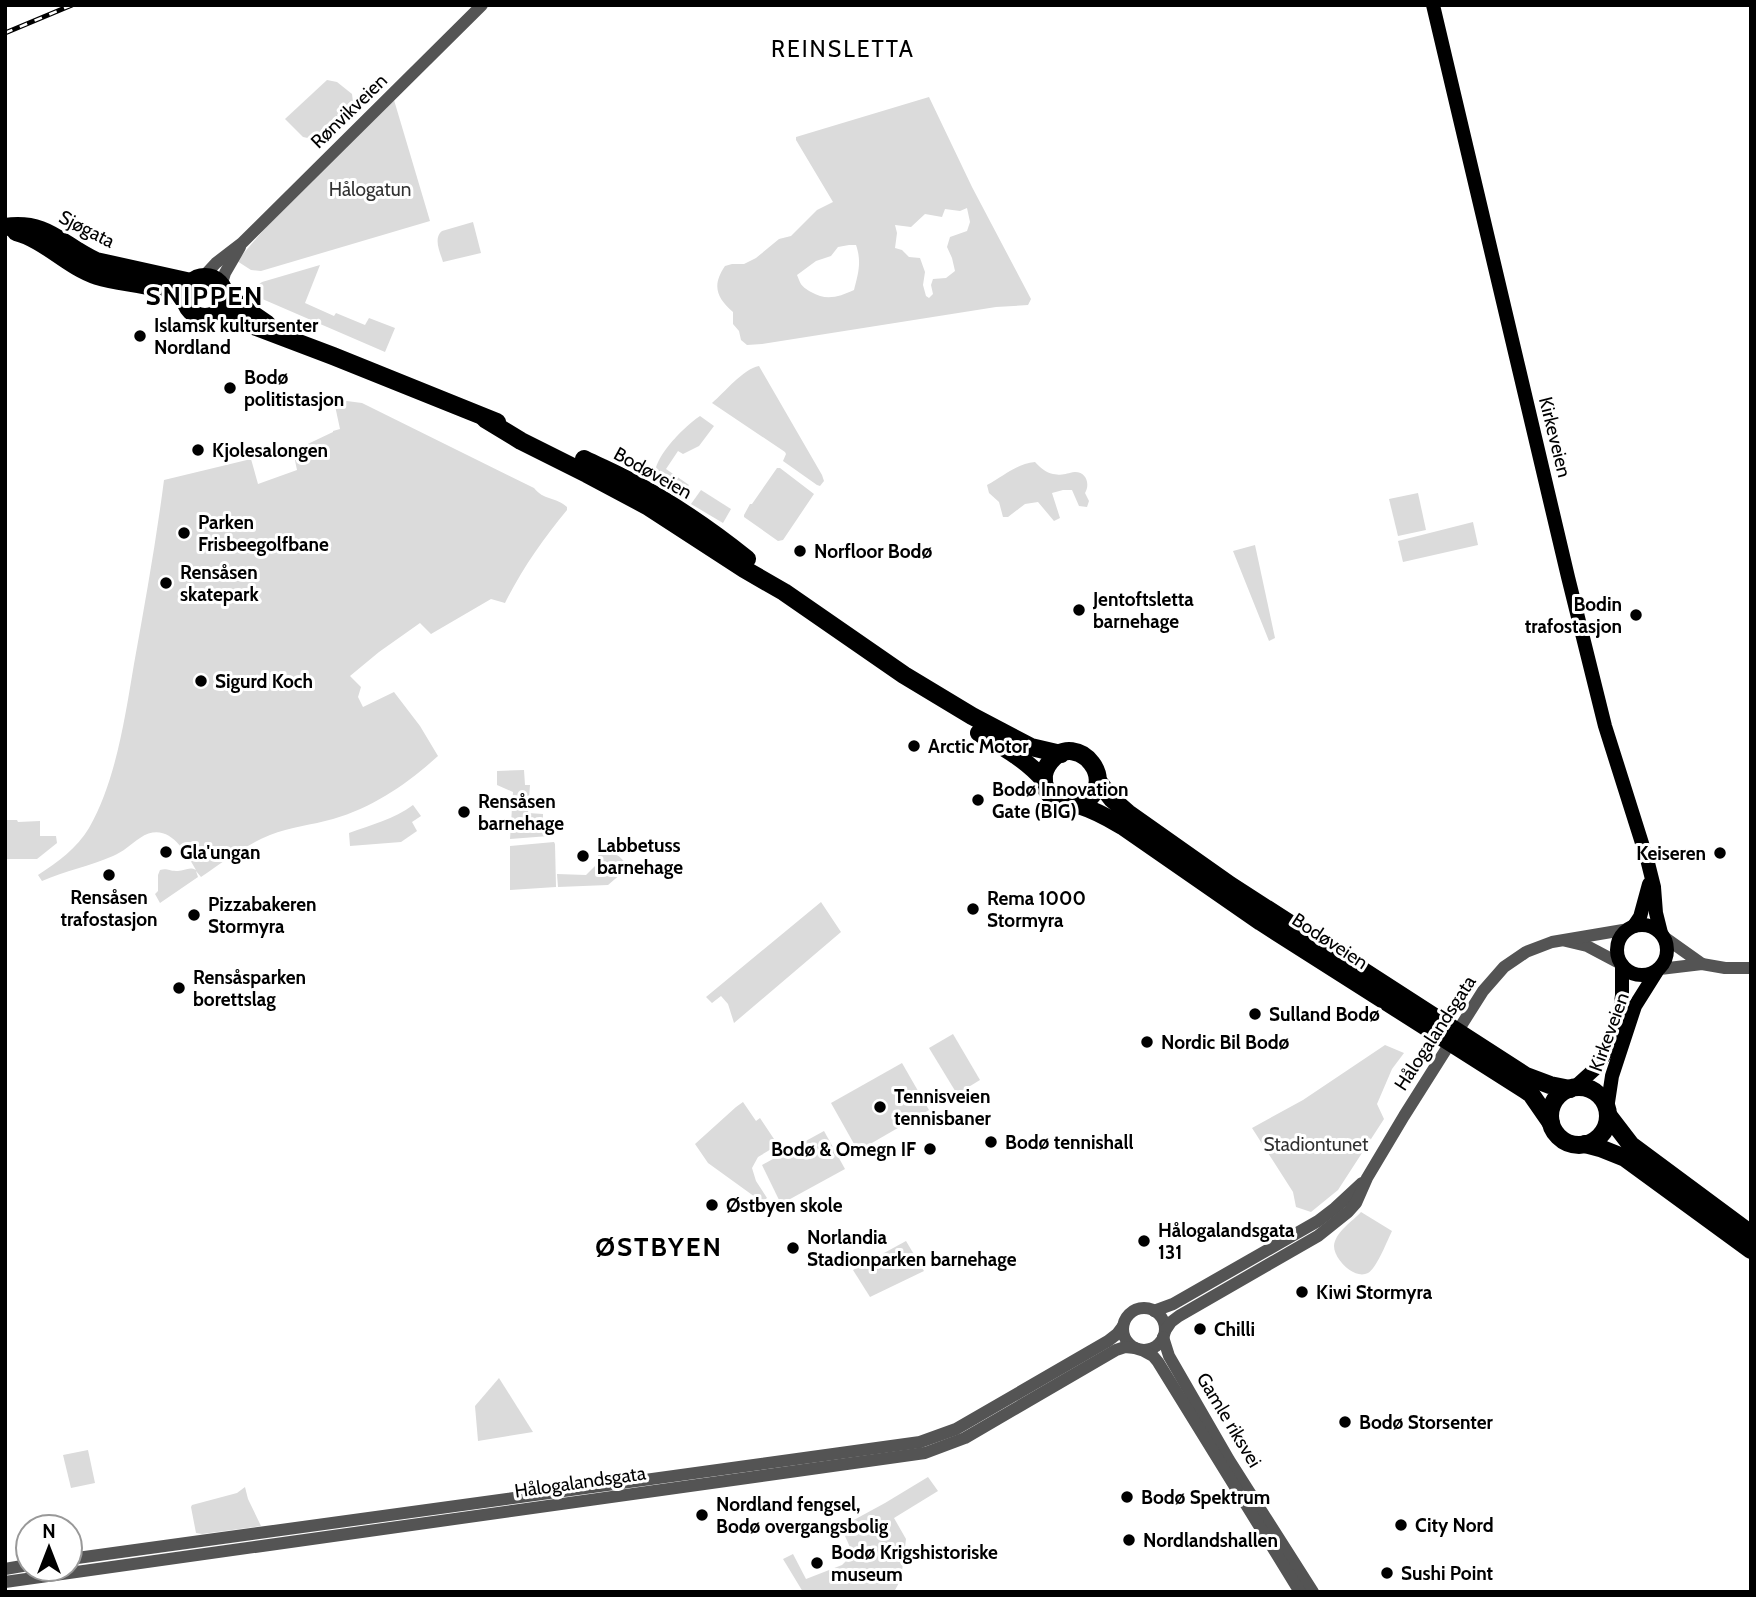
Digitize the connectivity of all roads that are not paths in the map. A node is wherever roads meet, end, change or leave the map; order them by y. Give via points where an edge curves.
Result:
1 (482, 5) edge
2 (1433, 5) edge
3 (5, 229) edge
4 (242, 243) junction
5 (197, 280) junction
6 (223, 290) junction
7 (185, 301) junction
8 (216, 313) junction
9 (287, 338) junction
10 (904, 675) junction
11 (1061, 754) junction
12 (1044, 779) junction
13 (1098, 781) junction
14 (1077, 805) junction
15 (1650, 875) junction
16 (1631, 928) junction
17 (1662, 935) junction
18 (1562, 940) junction
19 (1702, 964) junction
20 (1621, 965) junction
21 (1751, 968) edge
22 (1658, 970) junction
23 (1573, 1088) junction
24 (1607, 1112) junction
25 (1551, 1123) junction
26 (1585, 1144) junction
27 (1367, 1178) junction
28 (1751, 1234) edge
29 (1751, 1250) edge
30 (1154, 1311) junction
31 (1123, 1326) junction
32 (1164, 1334) junction
33 (1139, 1349) junction
34 (84, 1557) edge
35 (5, 1582) edge
36 (1300, 1592) edge
37 (1313, 1592) edge

1 - 4 street, Rønvikveien
2 - 15 main road, Kirkeveien via 1605,726
3 - 5 highway, Sjøgata via 30,226 96,261
3 - 7 highway, Sjøgata via 31,237 97,276 158,288
4 - 5 street, Rønvikveien
4 - 6 street, Rønvikveien via 225,273
5 - 6 highway via 210,278
5 - 7 highway via 186,291
6 - 8 highway via 223,305
6 - 9 highway, Bodøveien
7 - 8 highway via 195,315
8 - 9 highway, Bodøveien
9 - 10 highway, Bodøveien via 485,419 647,506
10 - 11 highway, Bodøveien via 1024,744
10 - 12 highway, Bodøveien
11 - 12 highway via 1048,764
11 - 13 highway, Bodøveien via 1077,753 1089,759
12 - 14 highway, Bodøveien via 1053,799
13 - 14 highway via 1089,799
13 - 23 highway, Bodøveien via 1128,813 1269,911 1526,1076
14 - 25 highway, Bodøveien via 1124,827 1261,922 1531,1094
15 - 16 main road, Kirkeveien via 1640,917
15 - 17 main road, Kirkeveien
16 - 17 main road via 1648,926
16 - 18 street, Hålogalandsgata
16 - 20 main road, Kirkeveien via 1618,944
17 - 19 street
17 - 22 main road, Kirkeveien via 1668,953
18 - 20 street via 1587,946
18 - 27 street, Hålogalandsgata via 1514,959 1483,991
19 - 21 street
19 - 22 street
20 - 22 main road, Kirkeveien via 1636,975
20 - 23 main road, Kirkeveien via 1619,1020 1609,1048 1596,1068
22 - 24 main road, Kirkeveien via 1635,1006 1612,1076
23 - 24 highway, Bodøveien via 1597,1093
23 - 25 highway via 1554,1101
24 - 26 highway via 1600,1136
24 - 28 highway, Bodøveien via 1631,1145
25 - 26 highway, Bodøveien via 1561,1139
26 - 29 highway, Bodøveien via 1625,1158
27 - 30 street, Hålogalandsgata via 1318,1221
27 - 32 street, Hålogalandsgata via 1356,1203 1326,1231 1179,1316
30 - 31 street, Hålogalandsgata via 1133,1311
30 - 32 street via 1163,1321
31 - 33 street via 1124,1337
31 - 34 street, Hålogalandsgata via 1108,1341 990,1410 920,1442
32 - 33 street, Hålogalandsgata via 1157,1345
32 - 37 street, Gamle riksvei via 1169,1356 1229,1460
33 - 35 street, Hålogalandsgata via 1116,1350 965,1438 925,1453
33 - 36 street, Gamle riksvei via 1158,1362

